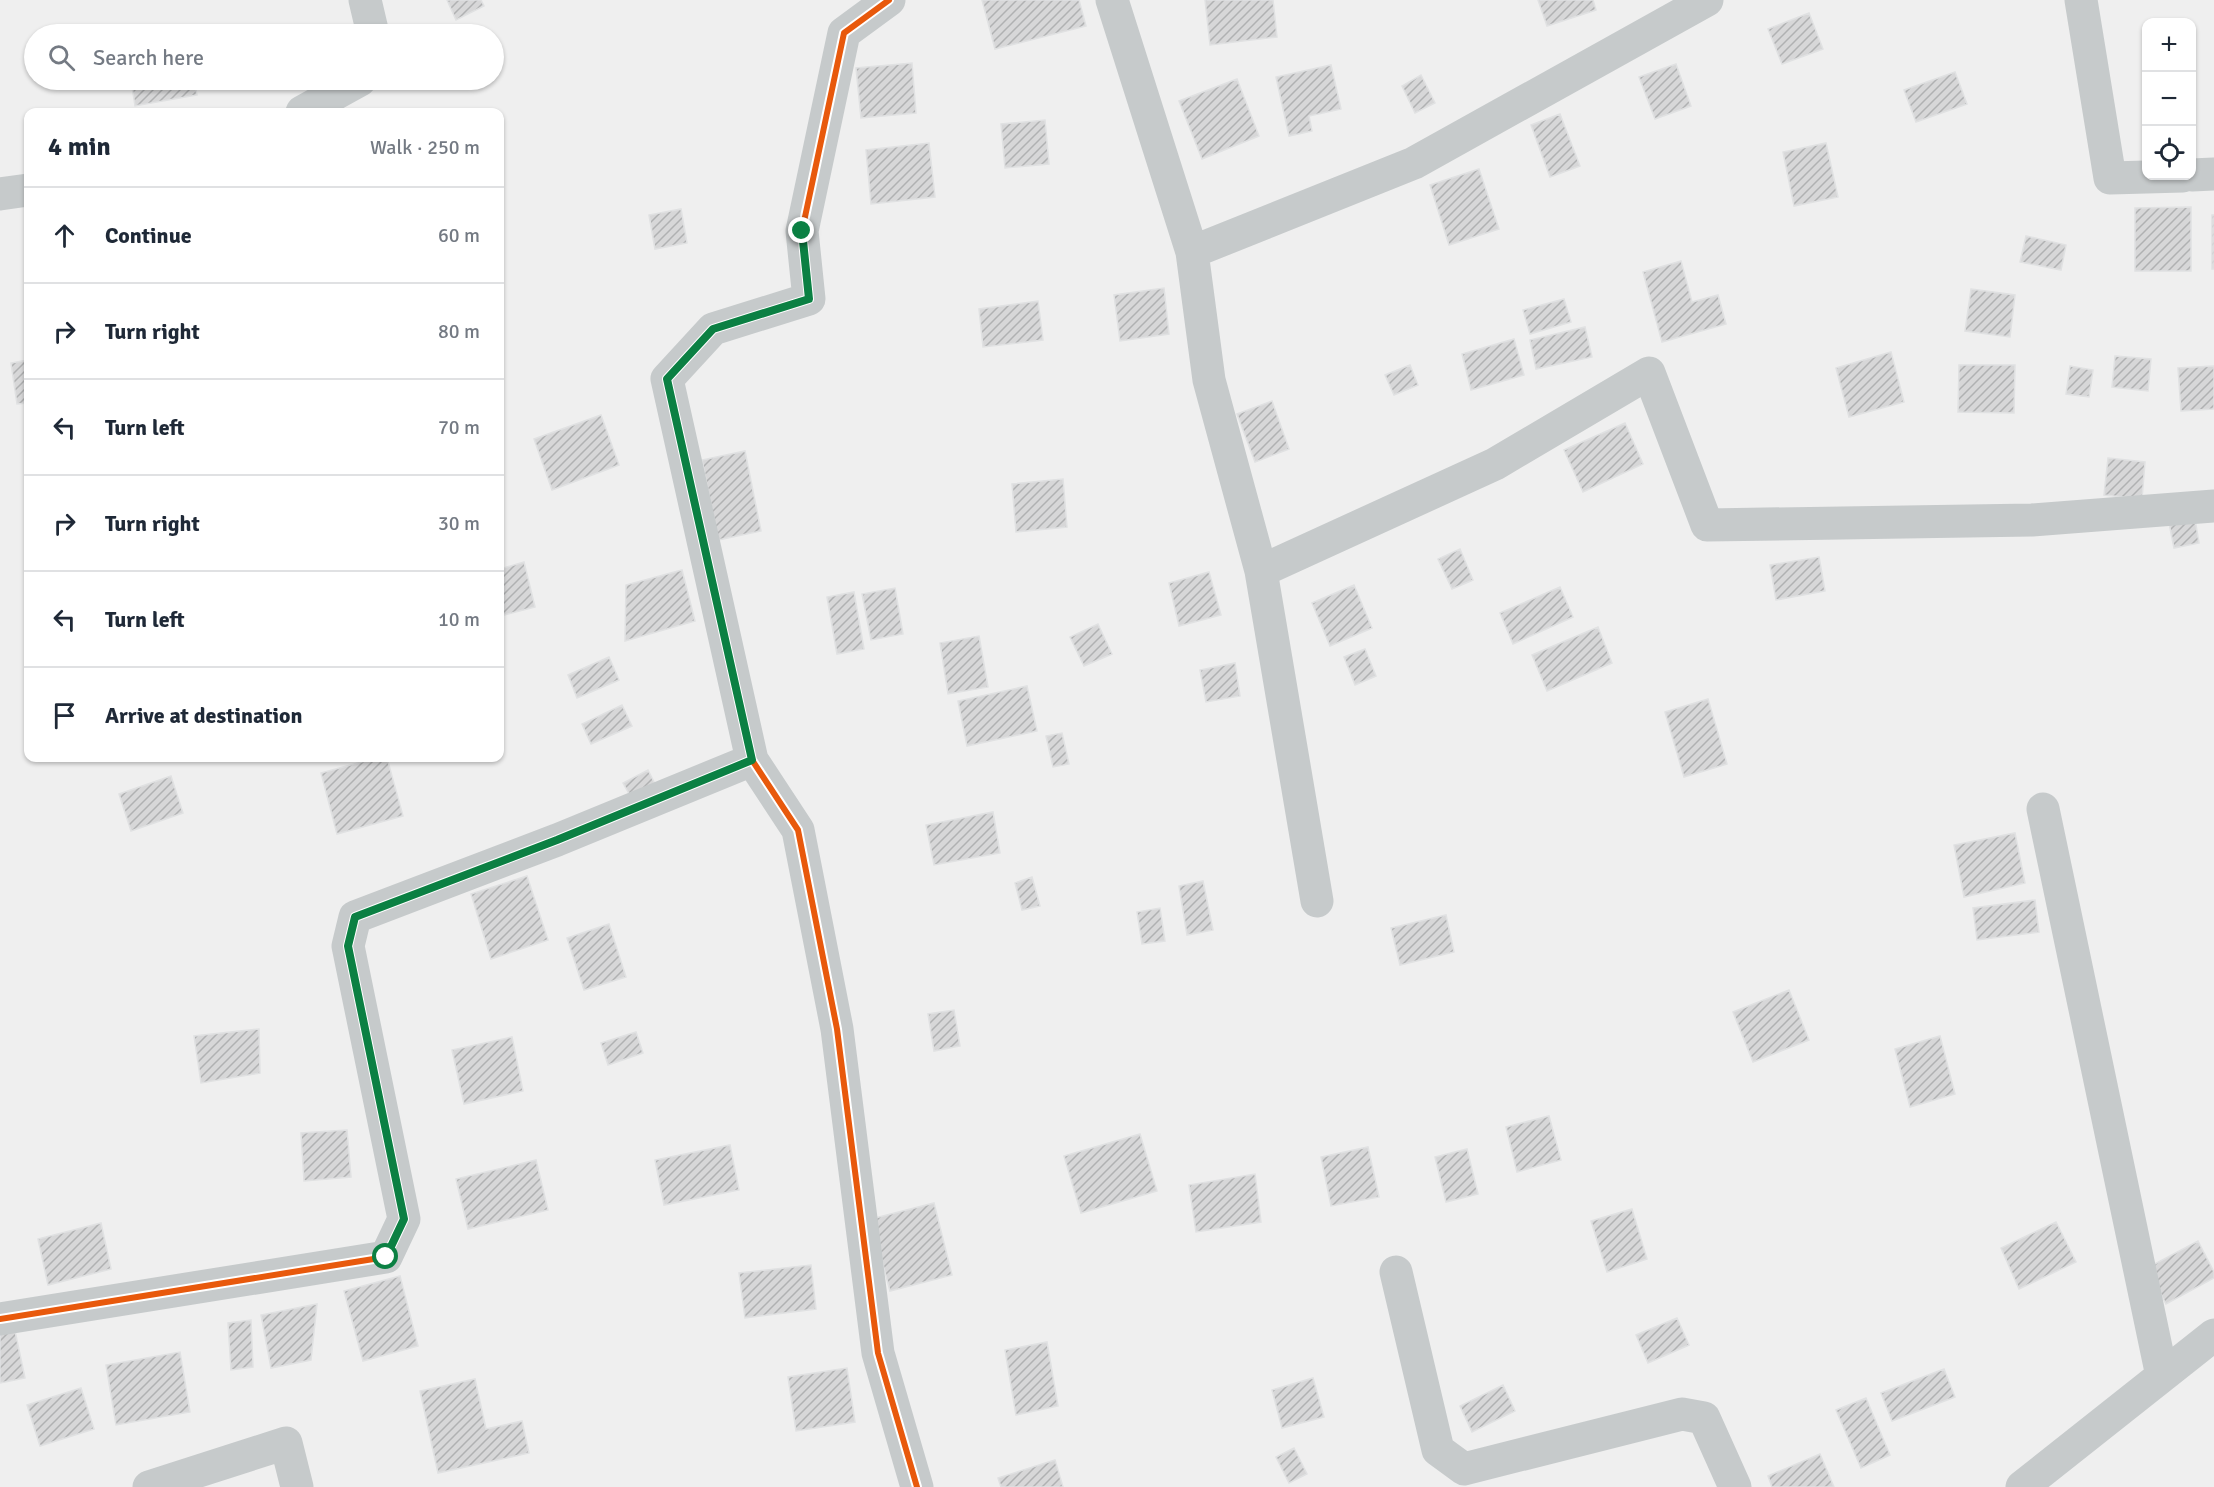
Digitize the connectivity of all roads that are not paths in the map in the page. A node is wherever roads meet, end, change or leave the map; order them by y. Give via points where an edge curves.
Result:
1 (365, 0) edge
2 (889, 0) edge
3 (1112, 0) edge
4 (1707, 0) edge
5 (2081, 0) edge
6 (371, 24) edge
7 (342, 90) edge
8 (309, 108) edge
9 (2214, 174) edge
10 (2196, 175) edge
11 (2142, 177) edge
12 (24, 191) edge
13 (0, 194) edge
14 (1192, 252) junction
15 (2214, 506) edge
16 (1261, 571) junction
17 (752, 760) junction
18 (2043, 810) dead end
19 (1317, 901) dead end
20 (1396, 1272) dead end
21 (0, 1319) edge
22 (2214, 1335) edge
23 (2162, 1376) junction
24 (150, 1487) edge
25 (297, 1487) edge
26 (917, 1487) edge
27 (1735, 1487) edge
28 (2022, 1487) edge

1 - 6 street
2 - 17 street via 844,33 802,231 809,299 713,329 667,379
3 - 14 street
4 - 14 street via 1414,164
5 - 11 street via 2110,178
7 - 8 street
9 - 10 street
12 - 13 street
14 - 16 street via 1209,380
15 - 16 street via 2032,520 1707,525 1649,374 1495,464
16 - 19 street
17 - 21 street via 355,917 348,946 404,1219 386,1257
17 - 26 street via 798,831 837,1029 878,1353
18 - 23 street
20 - 27 street via 1438,1450 1464,1469 1682,1414 1704,1418
22 - 23 street
23 - 28 street
24 - 25 street via 286,1443

